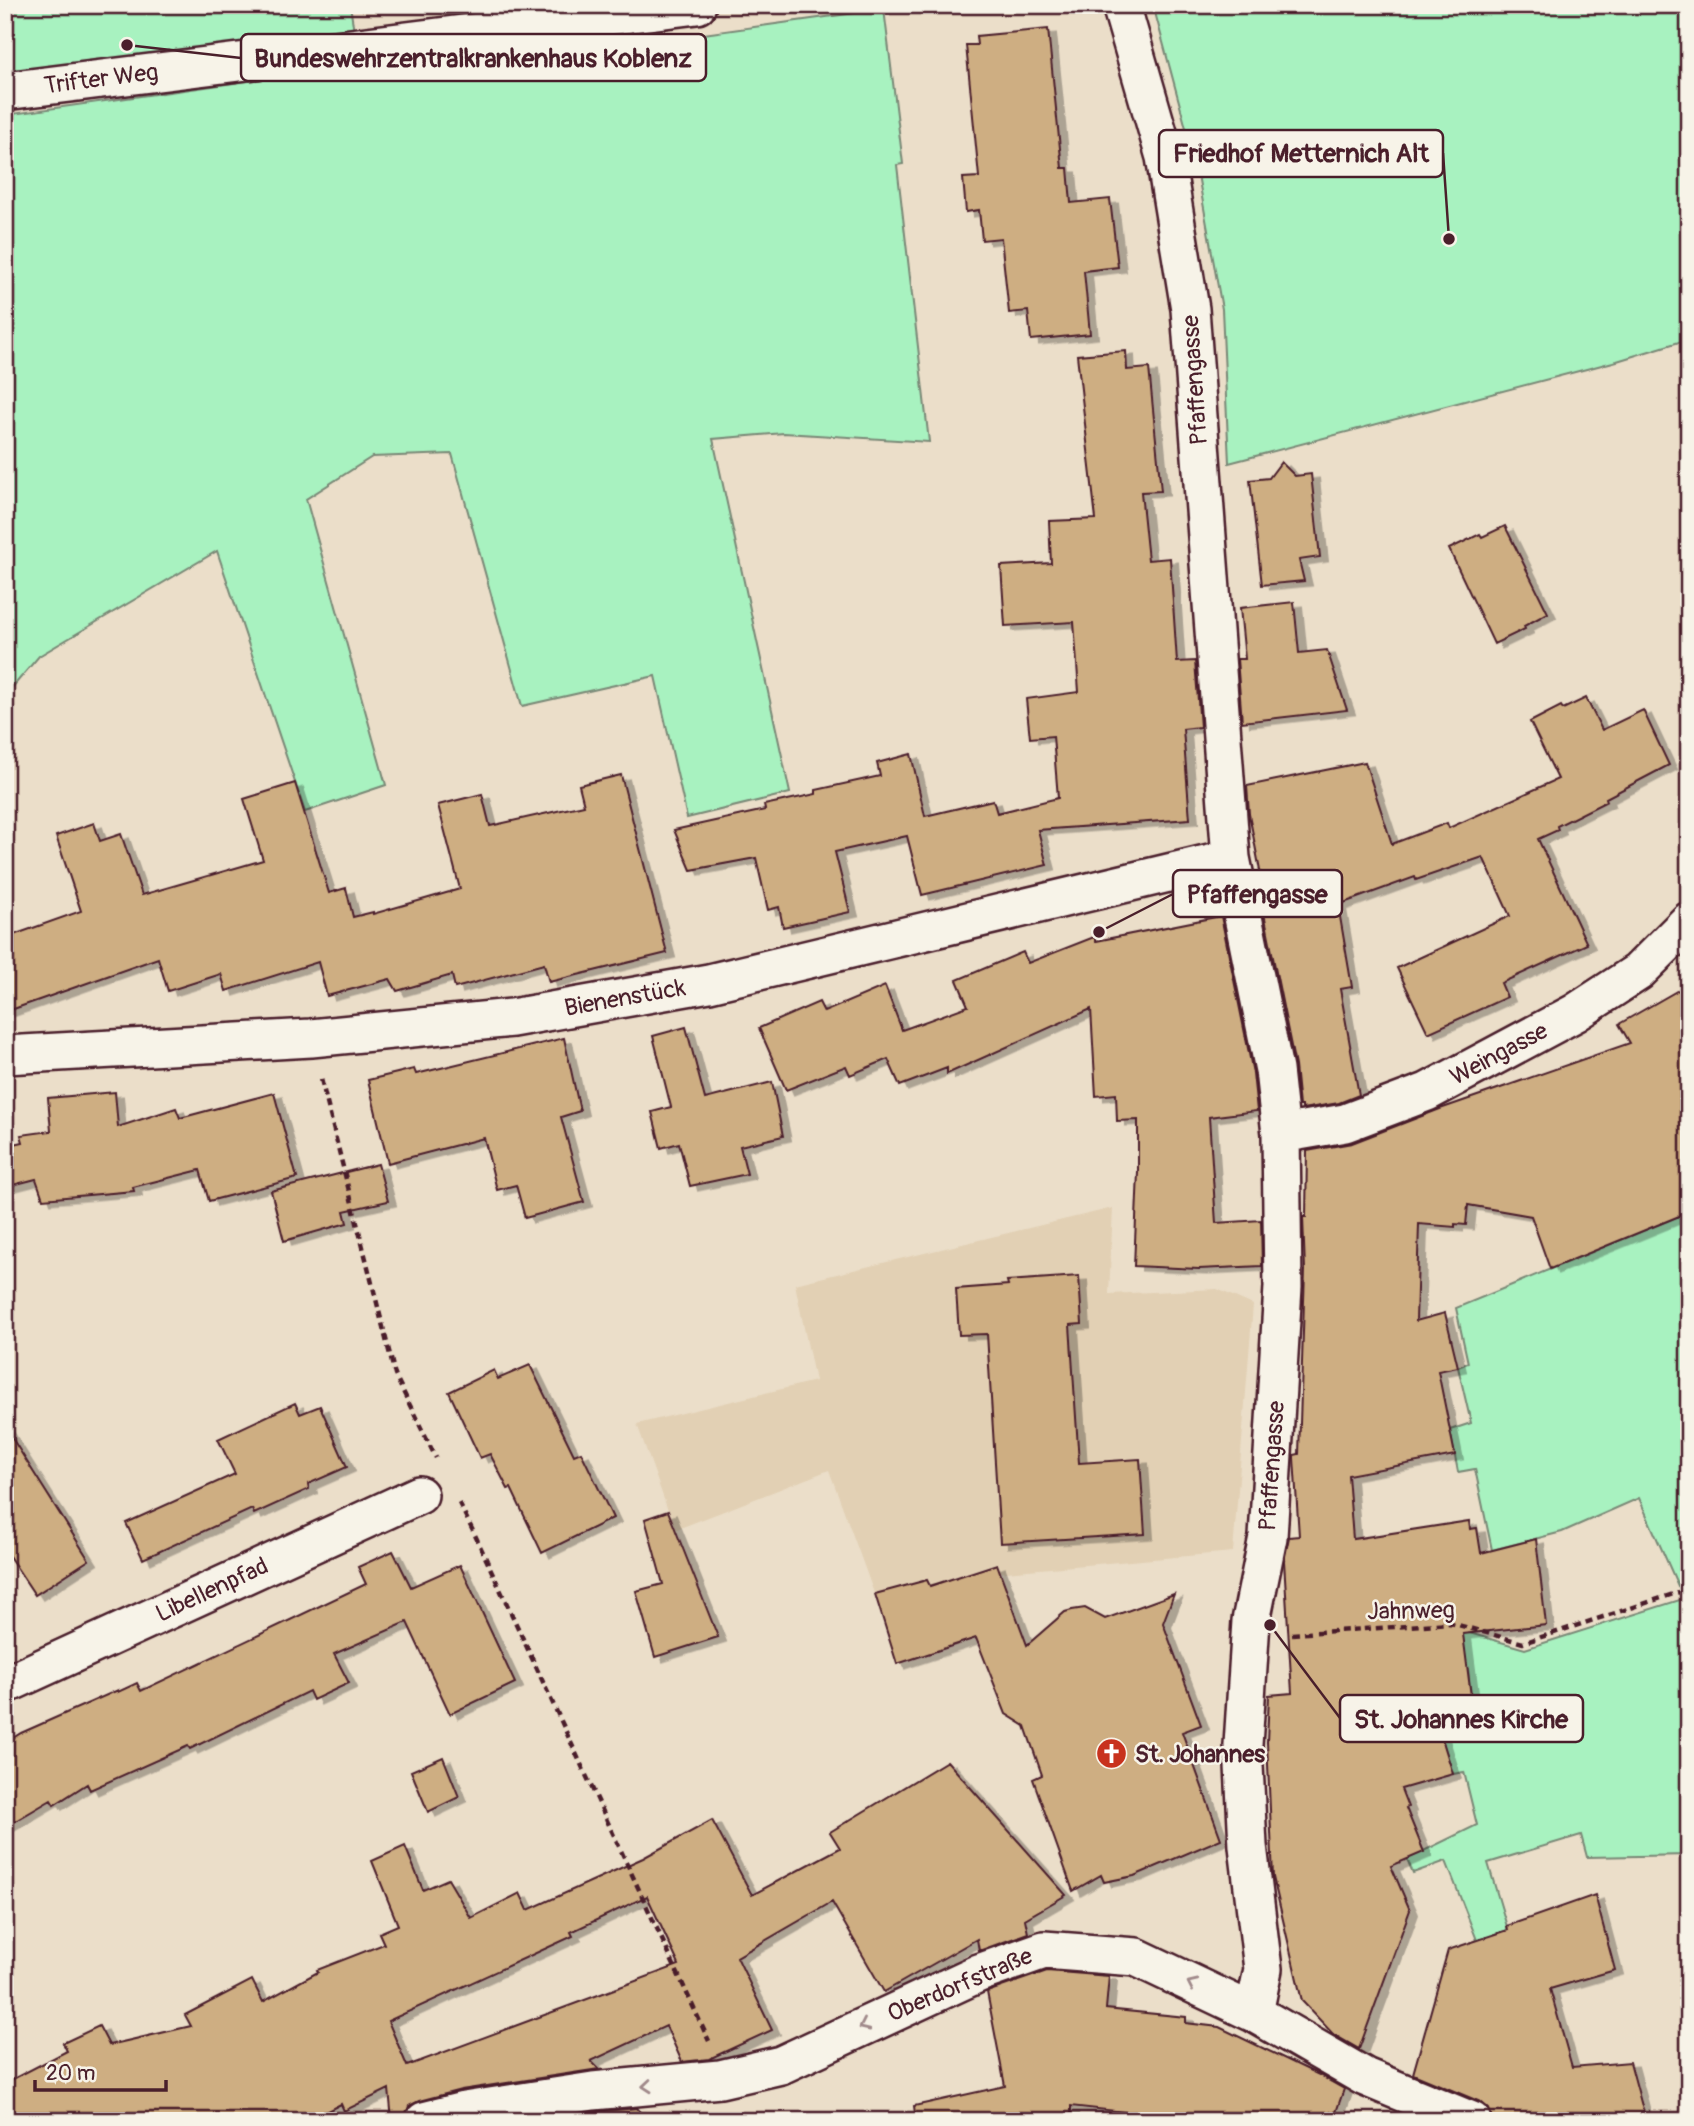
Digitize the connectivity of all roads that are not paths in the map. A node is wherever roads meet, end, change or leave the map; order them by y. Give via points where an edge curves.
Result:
1 (697, 5) edge
2 (1121, 5) edge
3 (5, 91) edge
4 (1231, 858) junction
5 (1689, 921) edge
6 (5, 1055) edge
7 (1281, 1134) junction
8 (437, 1485) road end
9 (7, 1680) edge
10 (1254, 2013) junction
11 (424, 2121) edge
12 (1472, 2121) edge

1 - 3 street, Trifter Weg
2 - 4 street, Pfaffengasse via 1165,158 1190,309
4 - 6 street, Bienenstück via 709,983 512,1018 311,1038
4 - 7 street, Pfaffengasse via 1274,1070
5 - 7 street, Weingasse via 1638,972 1576,1013 1439,1086 1345,1123
7 - 10 street, Pfaffengasse via 1283,1287 1268,1537 1250,1637 1243,1745 1248,1846 1263,1969
8 - 9 street, Libellenpfad
10 -> 11 street, Oberdorfstraße via 1136,1957 1044,1950 979,1973 780,2065 720,2079 593,2091
10 - 12 street, Oberdorfstraße via 1364,2077

